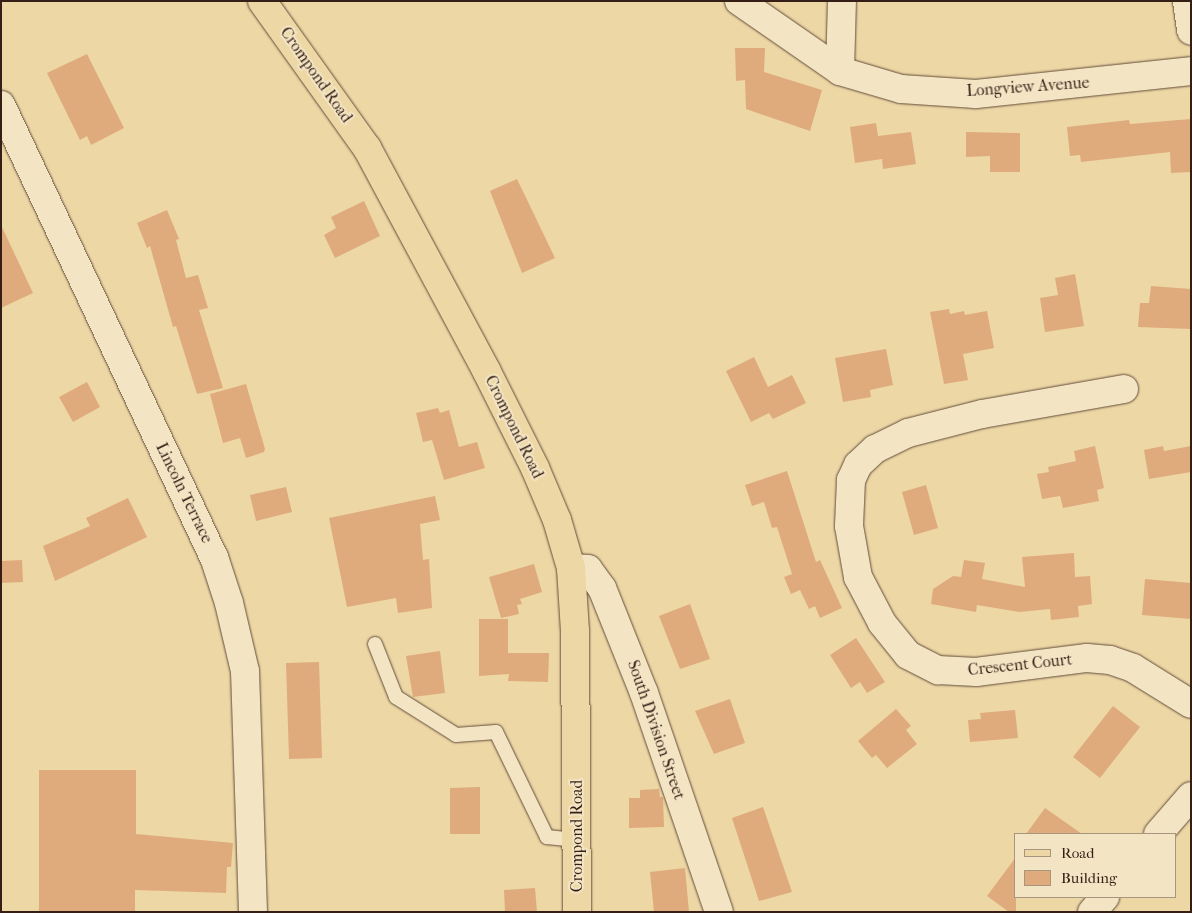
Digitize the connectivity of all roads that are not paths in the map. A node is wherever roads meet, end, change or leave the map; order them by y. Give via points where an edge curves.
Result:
1 (262, 1) edge
2 (739, 1) edge
3 (842, 1) edge
4 (1187, 1) edge
5 (1191, 31) edge
6 (840, 71) junction
7 (1191, 71) edge
8 (1, 105) edge
9 (1124, 389) dead end
10 (570, 568) junction
11 (376, 644) dead end
12 (1191, 704) edge
13 (1191, 796) edge
14 (1159, 833) edge
15 (577, 840) junction
16 (1103, 898) edge
17 (253, 912) edge
18 (576, 912) edge
19 (719, 912) edge
20 (1092, 912) edge

1 - 10 main road, Crompond Road via 367,148 535,468 556,520
2 - 6 street, Longview Avenue
3 - 6 street
4 - 5 street
6 - 7 street, Longview Avenue via 901,89 976,94
8 - 17 street, Lincoln Terrace via 214,557 229,602 244,672
9 - 12 street, Crescent Court via 982,414 908,433 875,448 858,465 851,480 849,526 858,577 882,623 908,655 938,670 976,672 1087,658 1110,660 1133,668
10 - 15 main road, Crompond Road via 575,631
10 - 19 street, South Division Street via 588,569 602,588 644,693
11 - 15 lane via 396,697 456,735 496,732 547,837
13 - 14 street
15 - 18 main road, Crompond Road
16 - 20 street

